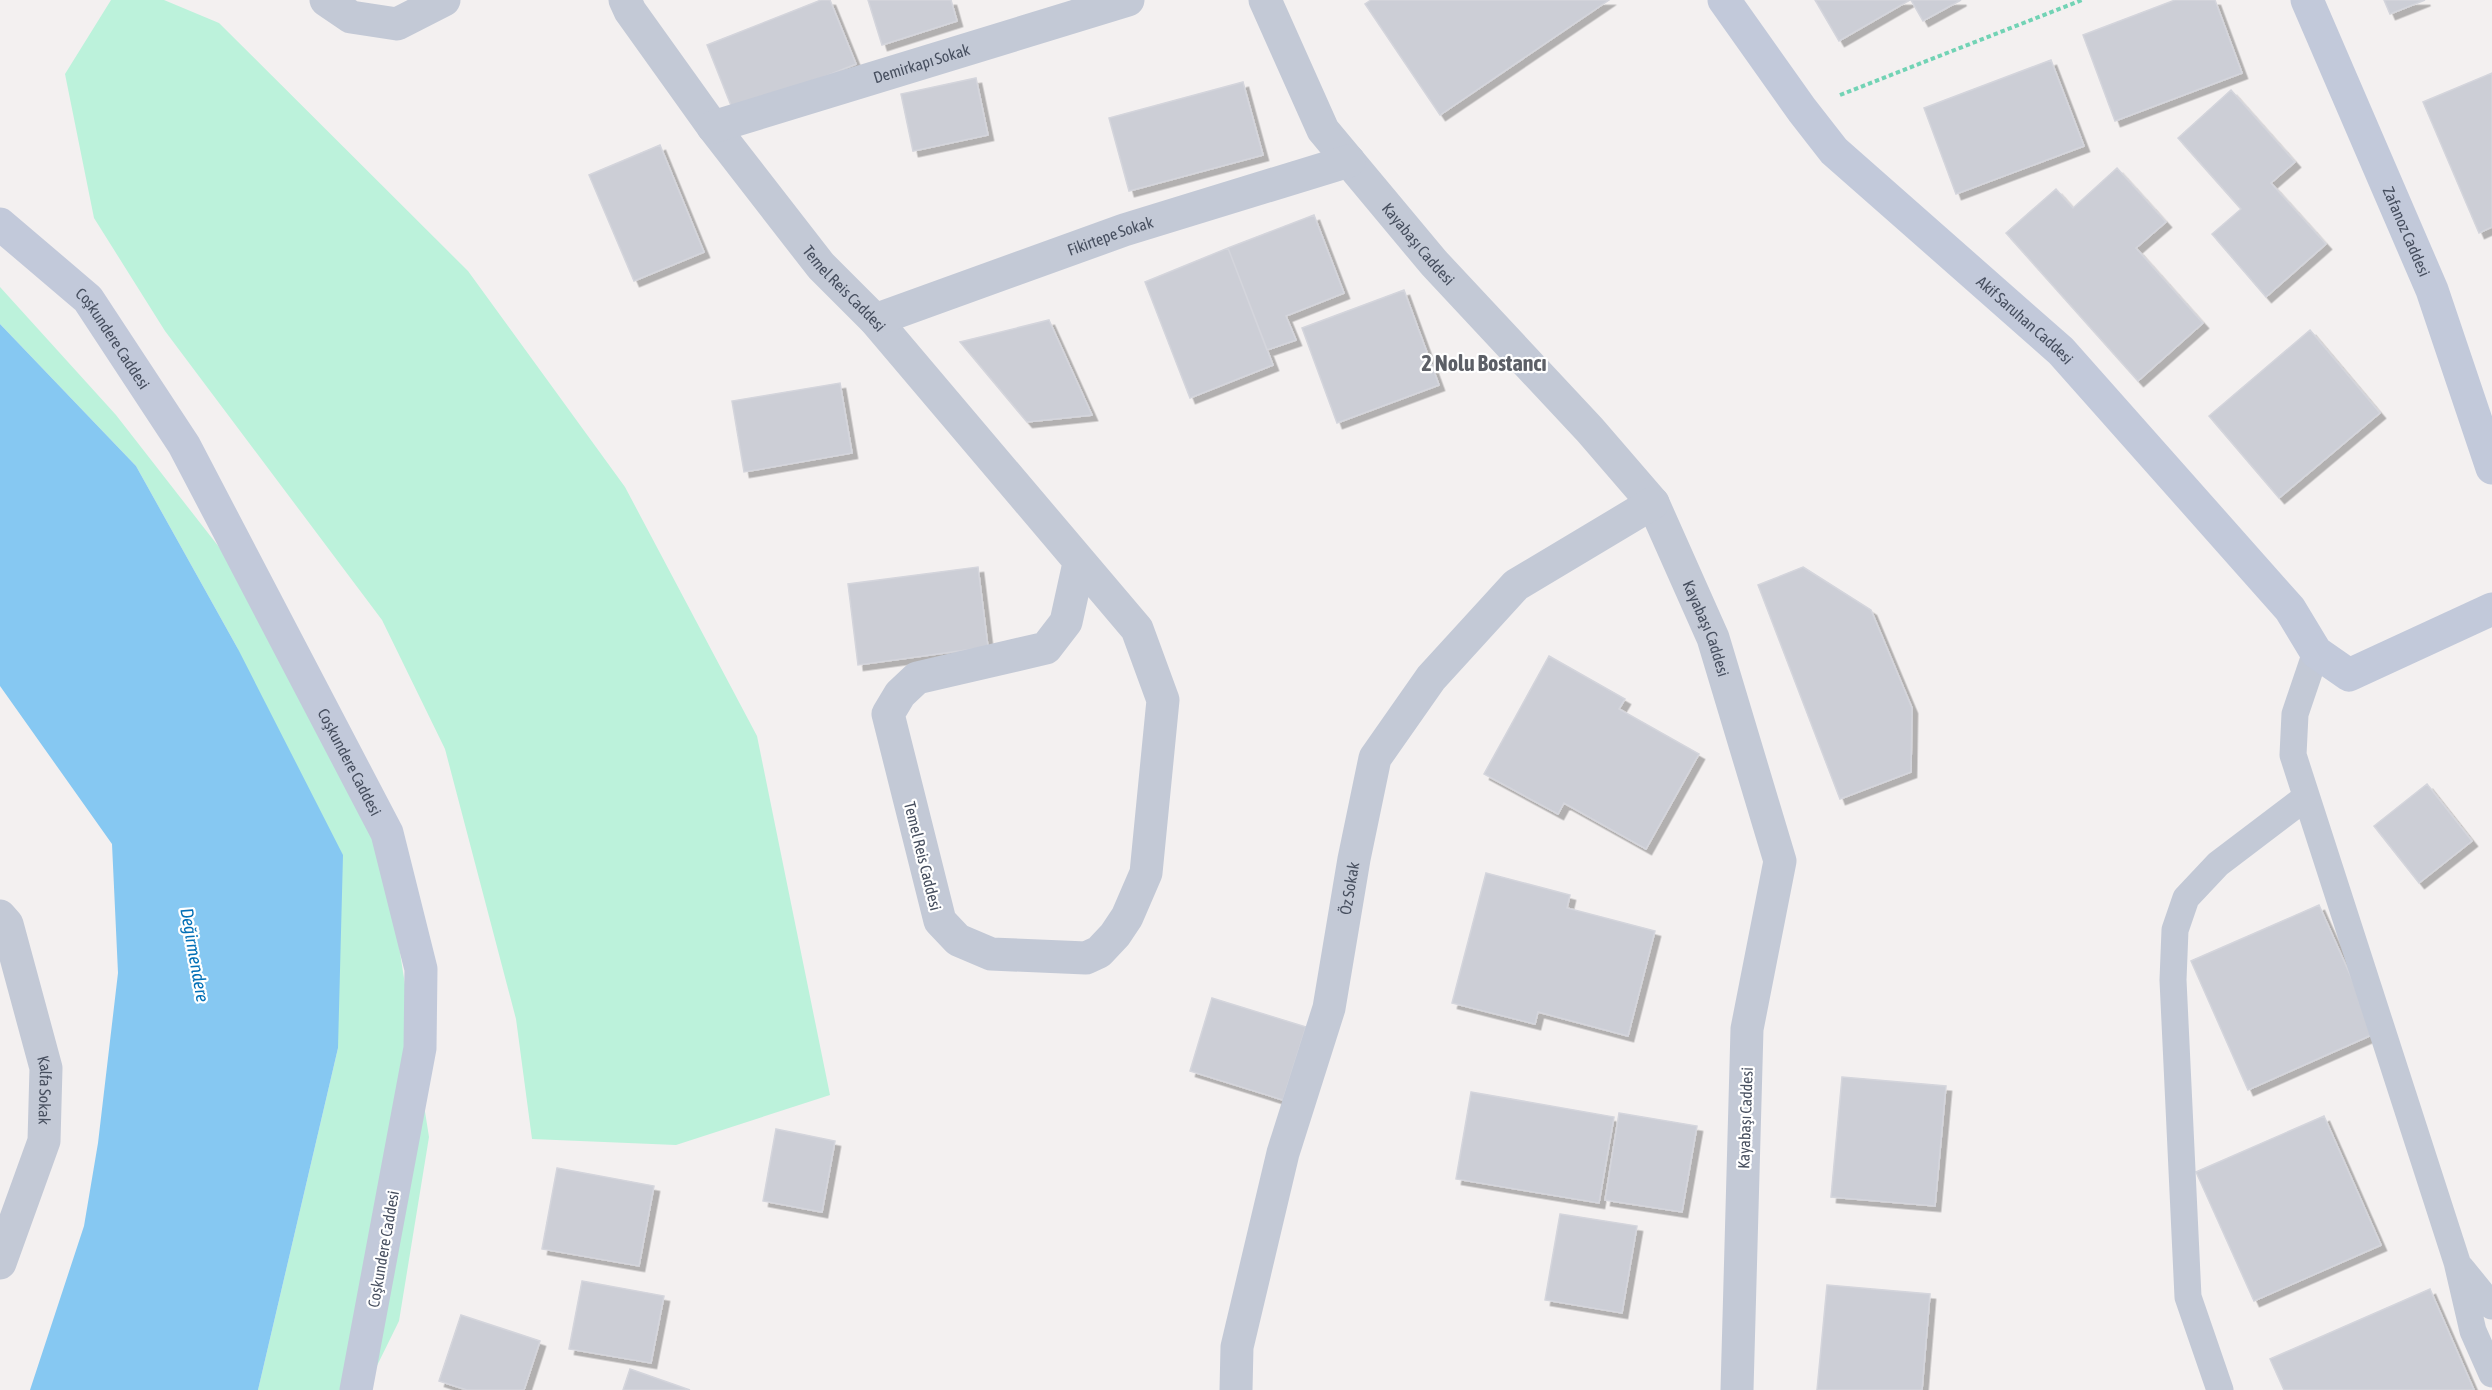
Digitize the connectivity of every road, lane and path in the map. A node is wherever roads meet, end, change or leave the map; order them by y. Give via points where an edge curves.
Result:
1 (326, 0) edge
2 (444, 0) edge
3 (625, 0) edge
4 (1128, 0) edge
5 (1265, 0) edge
6 (1724, 0) edge
7 (2082, 0) edge
8 (2307, 0) edge
9 (1802, 110) junction
10 (713, 127) junction
11 (1349, 161) junction
12 (0, 224) edge
13 (875, 320) junction
14 (2492, 468) edge
15 (1653, 503) junction
16 (1079, 563) junction
17 (2492, 609) edge
18 (2316, 652) junction
19 (2305, 798) junction
20 (0, 916) edge
21 (2457, 1262) junction
22 (0, 1263) edge
23 (2492, 1306) edge
24 (2492, 1374) edge
25 (356, 1390) edge
26 (1236, 1390) edge
27 (1737, 1390) edge
28 (2220, 1390) edge

1 - 2 street via 351,17 397,24
3 - 10 street, Temel Reis Caddesi
4 - 10 street, Demirkapı Sokak
5 - 11 street, Kayabaşı Caddesi via 1323,130
6 - 9 street, Akif Saruhan Caddesi
7 - 9 path
8 - 14 street, Zafanoz Caddesi via 2432,290
9 - 18 street, Akif Saruhan Caddesi via 1834,152 2061,351 2290,609
10 - 13 street, Temel Reis Caddesi via 821,266
11 - 13 street, Fikirtepe Sokak via 1124,230
11 - 15 street, Kayabaşı Caddesi via 1434,263
12 - 25 street, Coşkundere Caddesi via 88,299 184,445 387,833 421,969 420,1048
13 - 16 street, Temel Reis Caddesi
15 - 26 street, Öz Sokak via 1515,585 1431,678 1375,758 1329,1008 1283,1153 1237,1347
15 - 27 street, Kayabaşı Caddesi via 1713,638 1780,861 1747,1029
16 - 16 street, Temel Reis Caddesi via 1137,629 1164,700 1146,873 1126,917 1100,952 1086,958 991,954 958,940 940,921 888,714 900,694 917,678 1046,648 1066,622
17 - 18 street via 2349,675
18 - 19 lane via 2295,714 2293,755
19 - 21 lane
19 - 28 lane via 2218,864 2186,898 2175,930 2173,980 2188,1297
20 - 22 street, Kalfa Sokak via 7,924 46,1068 44,1141
21 - 23 lane
21 - 24 lane via 2473,1331

